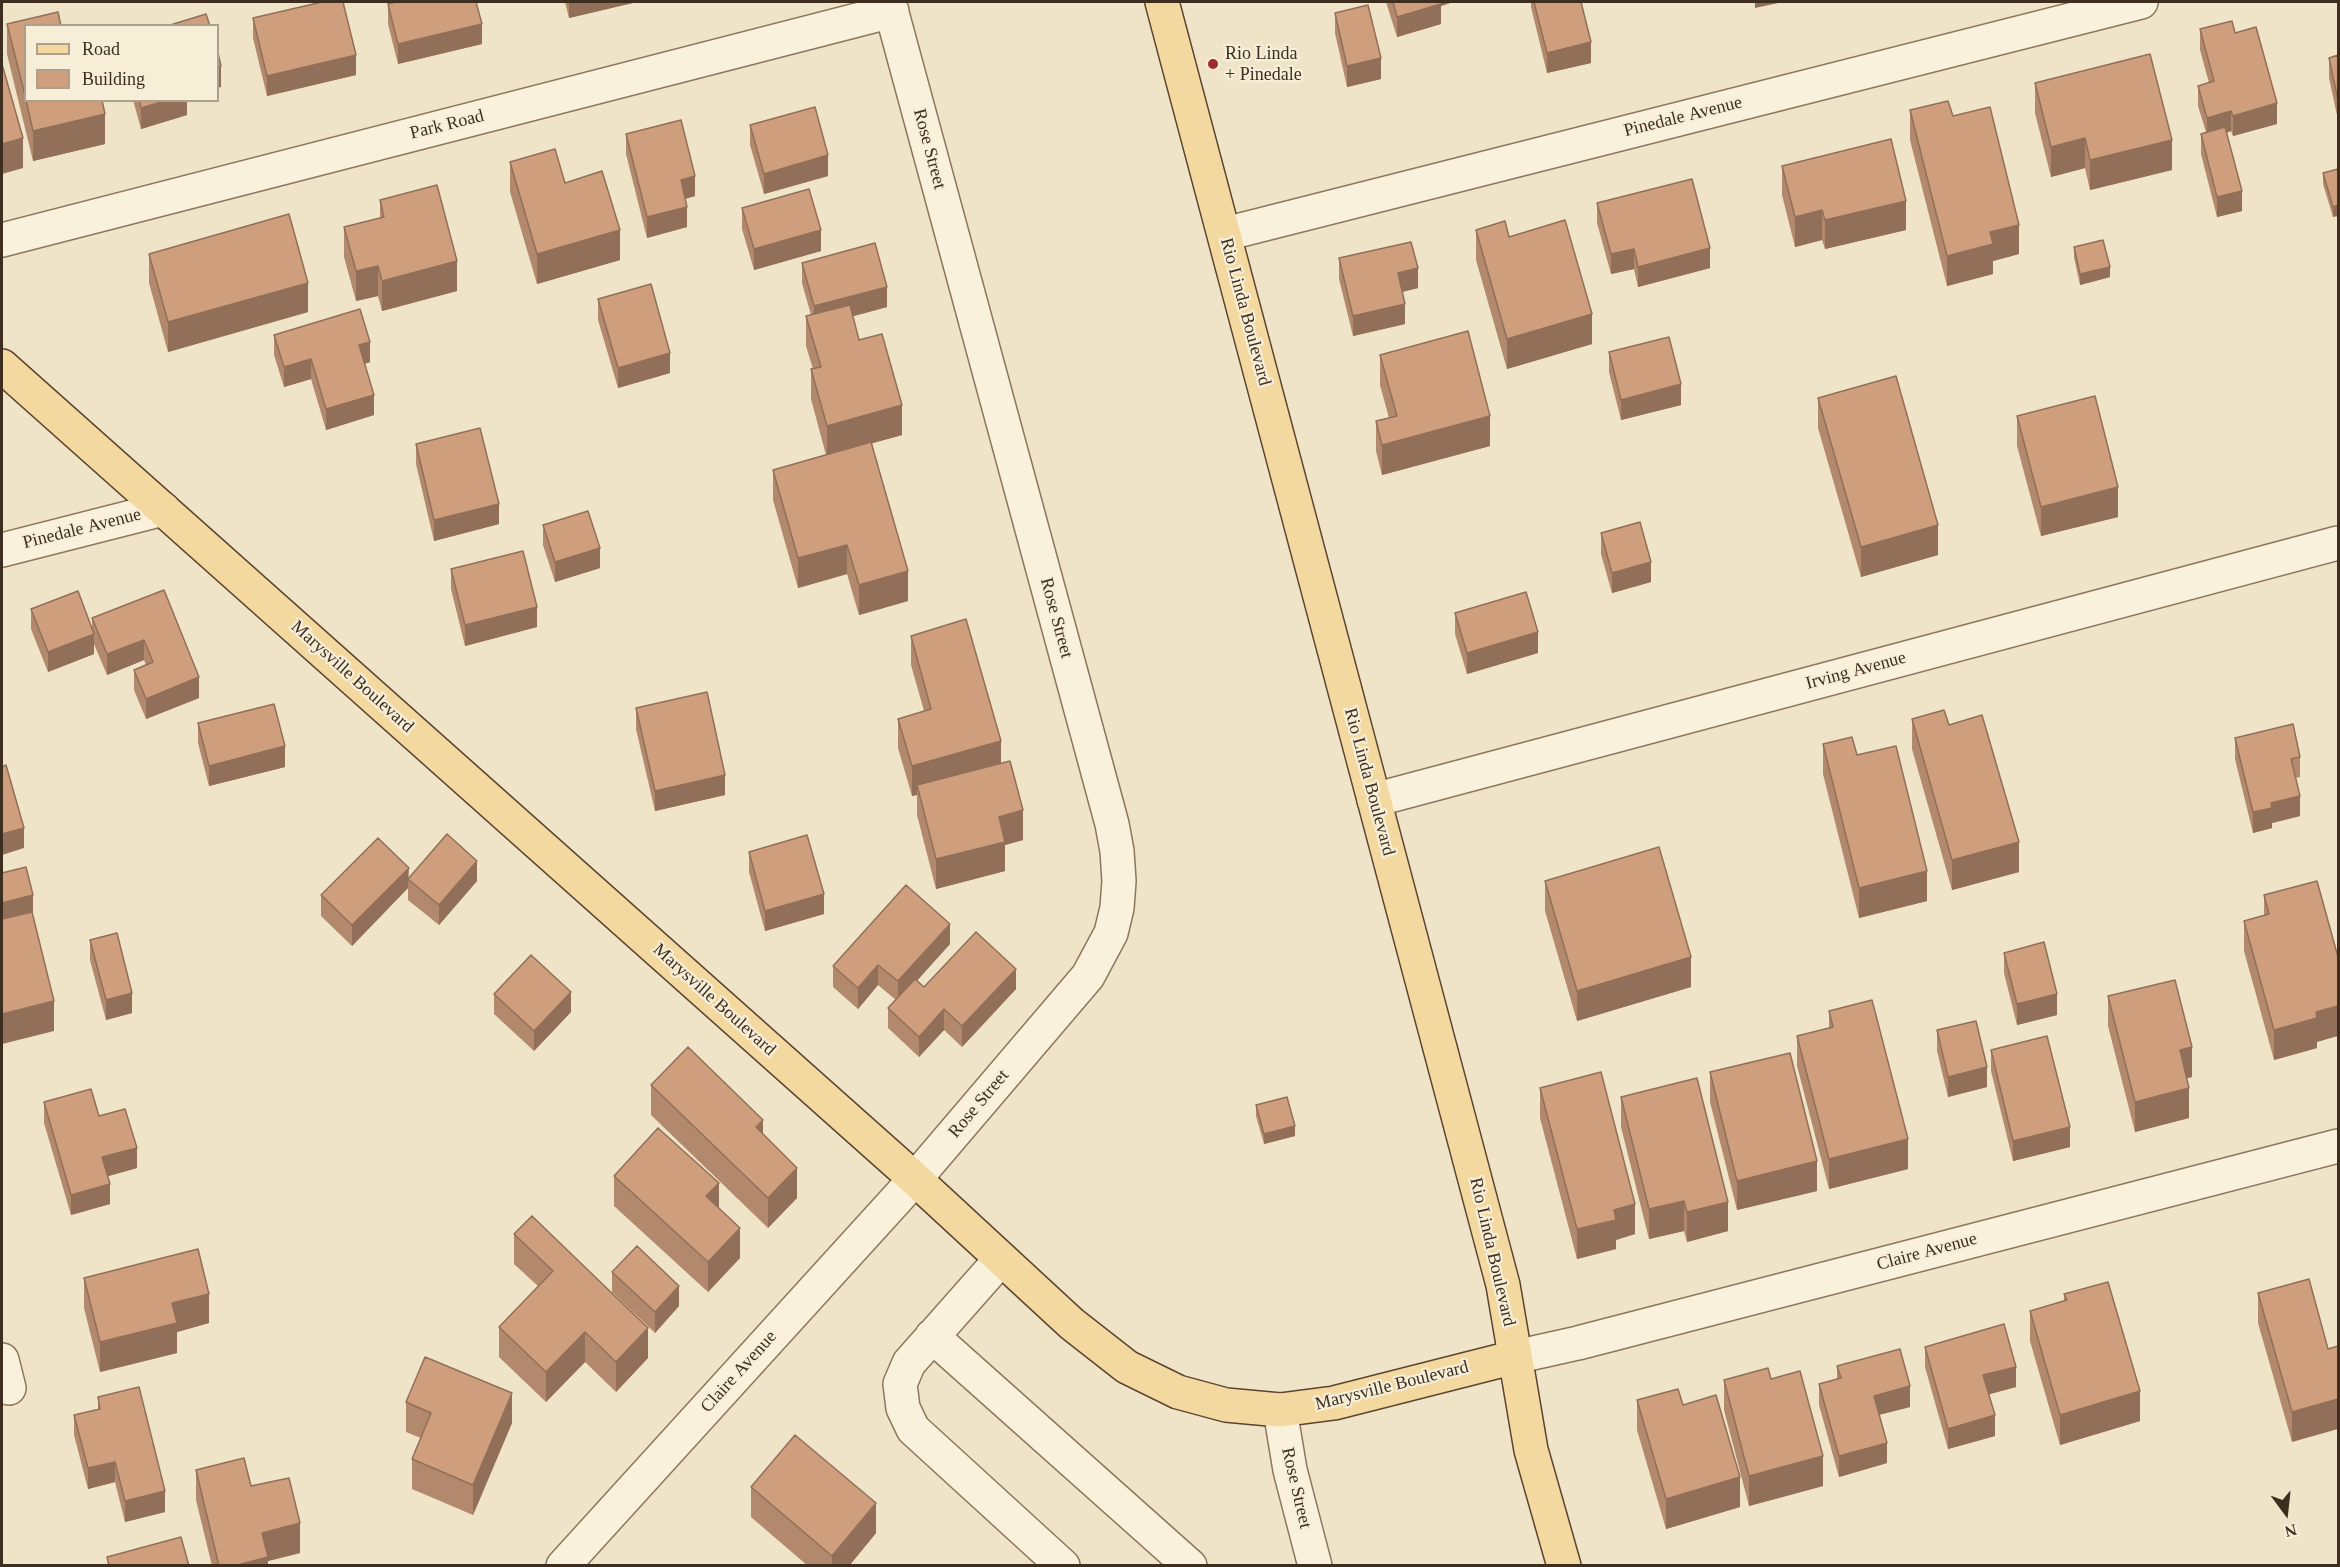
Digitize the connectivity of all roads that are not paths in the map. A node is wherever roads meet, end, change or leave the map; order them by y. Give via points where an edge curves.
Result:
1 (1162, 2) edge
2 (2141, 2) edge
3 (891, 6) edge
4 (1224, 234) junction
5 (2, 240) edge
6 (2, 366) edge
7 (164, 509) junction
8 (2338, 543) edge
9 (2, 549) edge
10 (1374, 800) junction
11 (2338, 1146) edge
12 (915, 1179) junction
13 (1001, 1259) junction
14 (932, 1336) junction
15 (1515, 1357) junction
16 (1280, 1410) junction
17 (563, 1566) edge
18 (1063, 1566) edge
19 (1190, 1566) edge
20 (1315, 1566) edge
21 (1564, 1566) edge

1 - 4 main road, Rio Linda Boulevard
2 - 4 street, Pinedale Avenue
3 - 5 street, Park Road
3 - 12 street, Rose Street via 1112,824 1119,881 1111,933 1088,976
4 - 10 main road, Rio Linda Boulevard
6 - 7 main road, Marysville Boulevard
7 - 9 street, Pinedale Avenue
7 - 12 main road, Marysville Boulevard
8 - 10 street, Irving Avenue
10 - 15 main road, Rio Linda Boulevard via 1503,1285
11 - 15 street, Claire Avenue
12 - 13 main road, Marysville Boulevard
12 - 17 street, Claire Avenue
13 - 14 street
13 - 16 main road, Marysville Boulevard via 1072,1324 1127,1366 1178,1392 1226,1405
14 - 18 street via 909,1363 900,1384 903,1408 913,1429
14 - 19 street
15 - 16 main road, Marysville Boulevard via 1334,1403
15 - 21 main road, Rio Linda Boulevard via 1531,1450
16 - 20 street, Rose Street via 1290,1470

